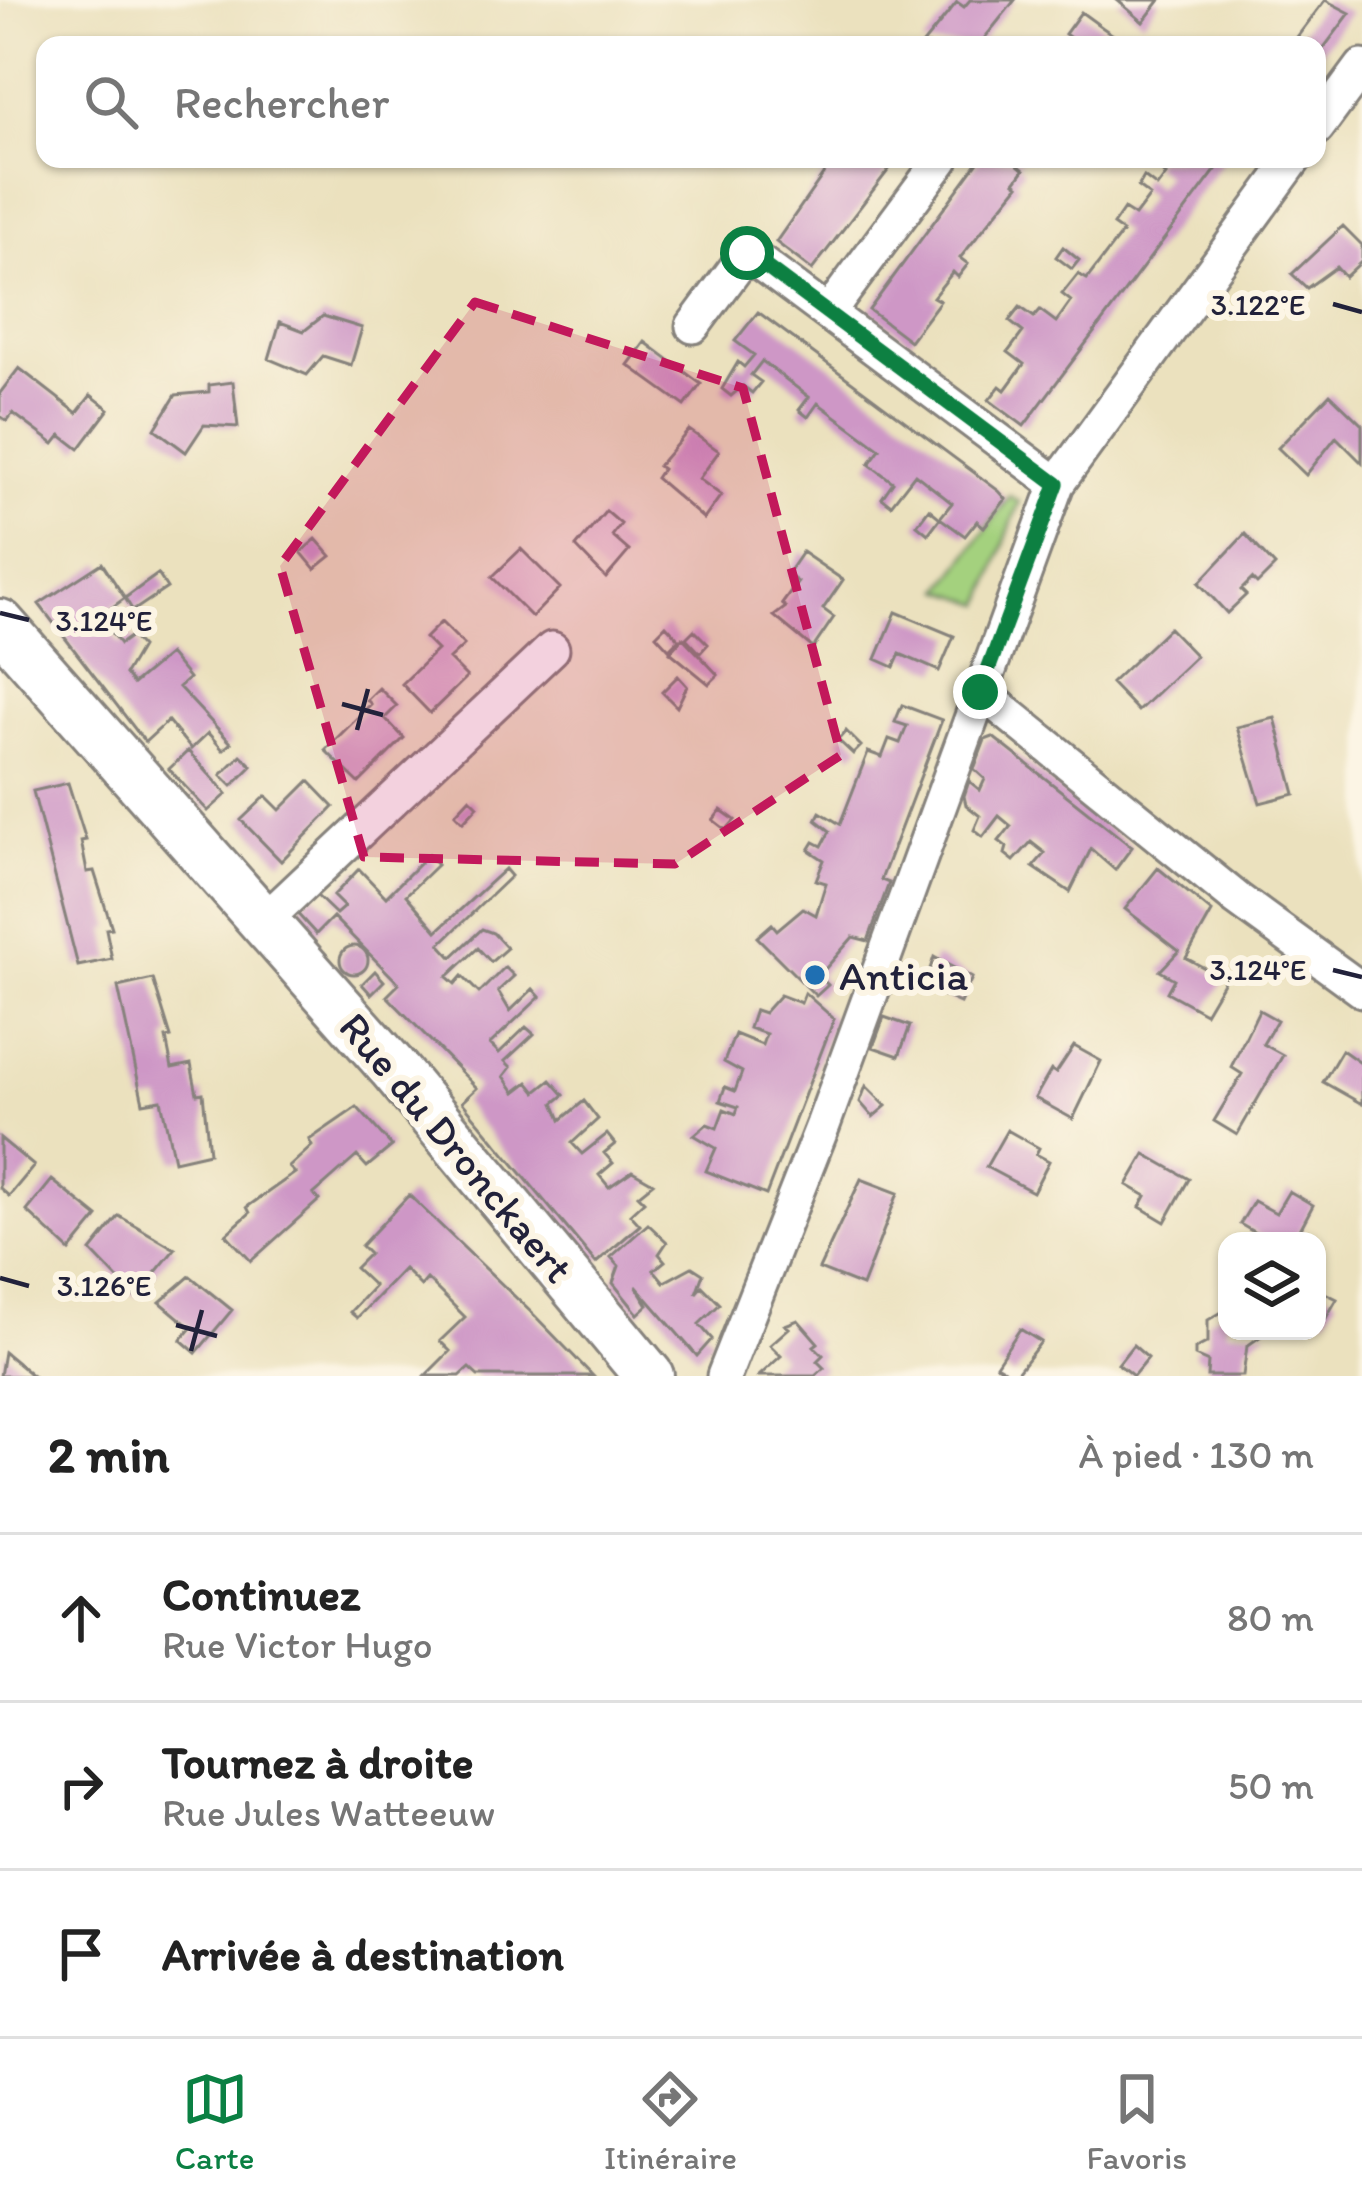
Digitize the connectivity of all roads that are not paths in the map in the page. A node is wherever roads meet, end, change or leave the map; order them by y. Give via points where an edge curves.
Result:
1 (1362, 67) edge
2 (1326, 116) edge
3 (935, 168) edge
4 (1287, 168) edge
5 (828, 313) junction
6 (693, 326) dead end
7 (1057, 484) junction
8 (0, 624) edge
9 (552, 649) dead end
10 (980, 692) junction
11 (264, 921) junction
12 (1362, 990) edge
13 (649, 1376) edge
14 (724, 1376) edge

1 - 2 street
3 - 5 street
4 - 7 street
5 - 6 street via 747,253
5 - 7 street
7 - 10 street
8 - 11 main road, Rue du Dronckaert
9 - 11 street
10 - 12 street
10 - 14 street
11 - 13 main road, Rue du Dronckaert

